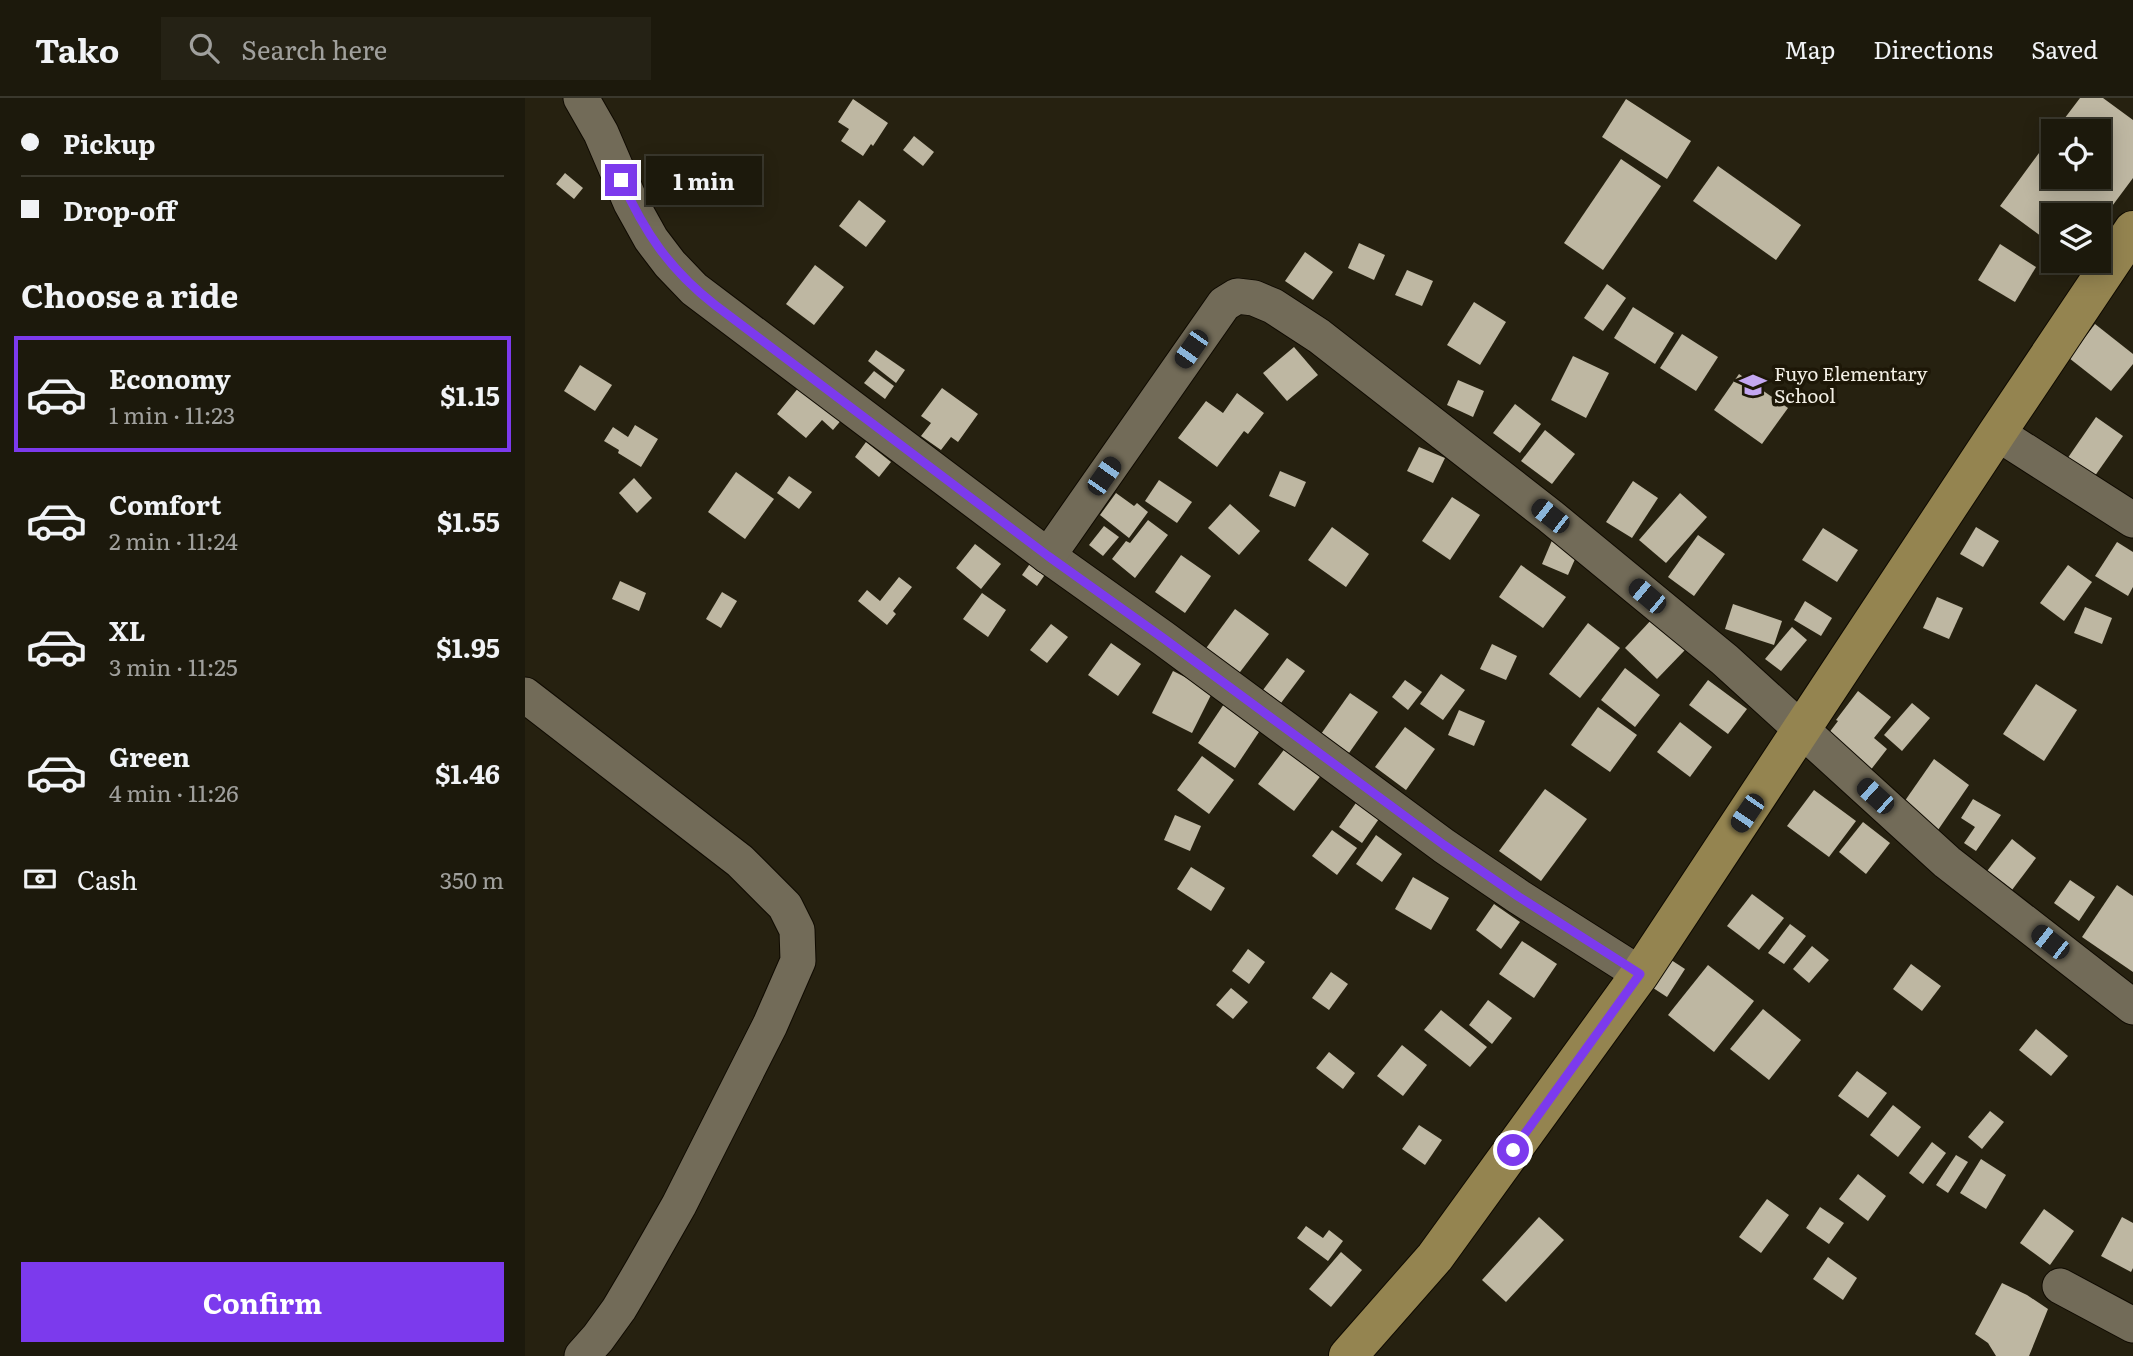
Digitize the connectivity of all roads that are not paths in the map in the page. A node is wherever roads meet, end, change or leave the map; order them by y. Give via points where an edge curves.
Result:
1 (581, 98) edge
2 (2133, 230) edge
3 (1997, 433) junction
4 (2133, 520) edge
5 (1048, 556) junction
6 (525, 695) edge
7 (1802, 730) junction
8 (1640, 974) junction
9 (2133, 1007) edge
10 (2060, 1286) dead end
11 (2133, 1325) edge
12 (582, 1356) edge
13 (1348, 1356) edge

1 - 5 street via 651,239 694,289
2 - 3 main road
3 - 4 street
3 - 7 main road
5 - 7 street via 1224,304 1237,296 1254,298 1319,336 1550,516 1725,660
5 - 8 street via 1444,845
6 - 12 street via 740,861 785,906 797,930 798,961 758,1049 642,1270
7 - 8 main road
7 - 9 street via 1947,862
8 - 13 main road via 1435,1257
10 - 11 street

